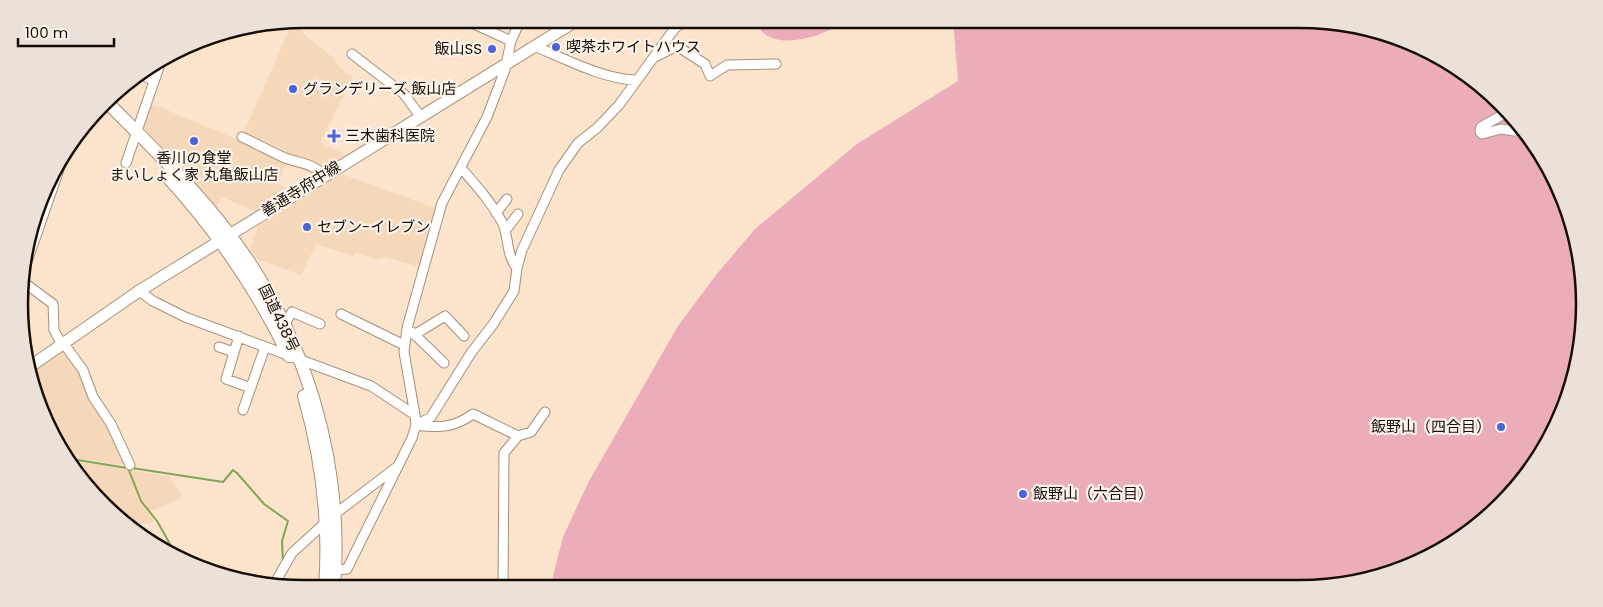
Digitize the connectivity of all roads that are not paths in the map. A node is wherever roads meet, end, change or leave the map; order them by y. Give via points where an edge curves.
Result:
1 (483, 28) edge
2 (517, 28) edge
3 (564, 28) edge
4 (675, 28) edge
5 (511, 41) junction
6 (534, 46) junction
7 (353, 54) dead end
8 (653, 58) junction
9 (508, 62) junction
10 (776, 64) dead end
11 (158, 69) edge
12 (146, 77) edge
13 (153, 80) junction
14 (635, 80) junction
15 (110, 106) edge
16 (105, 111) edge
17 (1501, 115) edge
18 (420, 116) junction
19 (1514, 131) dead end
20 (135, 137) junction
21 (242, 137) dead end
22 (126, 163) dead end
23 (461, 168) junction
24 (324, 175) junction
25 (50, 196) edge
26 (507, 199) dead end
27 (496, 213) junction
28 (518, 214) dead end
29 (505, 231) junction
30 (36, 234) edge
31 (224, 237) junction
32 (517, 268) junction
33 (28, 285) edge
34 (139, 290) junction
35 (341, 314) dead end
36 (320, 324) dead end
37 (284, 325) junction
38 (407, 328) junction
39 (414, 335) junction
40 (239, 336) junction
41 (464, 336) dead end
42 (63, 345) junction
43 (404, 345) junction
44 (219, 347) dead end
45 (265, 347) junction
46 (234, 352) junction
47 (293, 355) junction
48 (444, 363) dead end
49 (34, 364) edge
50 (251, 388) junction
51 (242, 405) dead end
52 (545, 412) dead end
53 (415, 415) junction
54 (416, 425) junction
55 (518, 436) junction
56 (130, 466) dead end
57 (398, 466) junction
58 (330, 518) junction
59 (331, 571) junction
60 (278, 578) edge
61 (328, 580) edge
62 (333, 580) edge
63 (503, 580) edge

1 - 5 street
2 - 5 street
3 - 6 main road, 善通寺府中線
4 - 8 street
5 - 9 street
6 - 9 main road, 善通寺府中線
6 - 14 street via 583,67
7 - 18 street via 404,94
8 - 10 street via 677,46 705,64 710,76 727,65
8 - 14 street
9 - 18 main road, 善通寺府中線
9 - 23 street via 487,117
11 - 13 street
12 - 13 street
13 - 20 street
14 - 32 street via 619,105 578,143 559,170
15 - 20 highway, 国道438号
16 - 20 highway, 国道438号
17 - 19 street via 1481,127 1480,132
18 - 24 main road, 善通寺府中線
20 - 22 street
20 - 31 highway, 国道438号 via 188,187
21 - 24 street via 287,159 316,167
23 - 27 street
23 - 38 street via 440,210
24 - 31 main road, 善通寺府中線
25 - 30 street
26 - 27 street
27 - 29 street
28 - 29 street
29 - 32 street via 511,261
31 - 34 main road, 善通寺府中線
31 - 37 highway, 国道438号 via 256,273
31 - 47 highway, 国道438号
32 - 54 street via 514,291 505,307 471,353 431,417
33 - 42 street via 53,304 54,330
34 - 40 street via 185,317
34 - 42 main road, 善通寺府中線
35 - 43 street
36 - 37 street via 292,312
37 - 47 highway, 国道438号
38 - 39 street
38 - 43 street
39 - 41 street via 445,316
39 - 48 street
40 - 45 street
40 - 46 street
42 - 49 main road, 善通寺府中線
42 - 56 street via 83,370 93,397 111,424
43 - 53 street
44 - 46 street
45 - 47 street
45 - 50 street
46 - 50 street via 226,379
47 - 53 street via 370,386
47 - 58 highway, 国道438号 via 320,418 332,474
50 - 51 street
52 - 55 street via 531,432
53 - 54 street
54 - 55 street via 447,427 473,414
54 - 57 street
55 - 63 street via 504,453
57 - 58 street
57 - 59 street via 347,569
58 - 59 highway, 国道438号
58 - 60 street via 292,553
59 - 61 highway, 国道438号
59 - 62 highway, 国道438号

